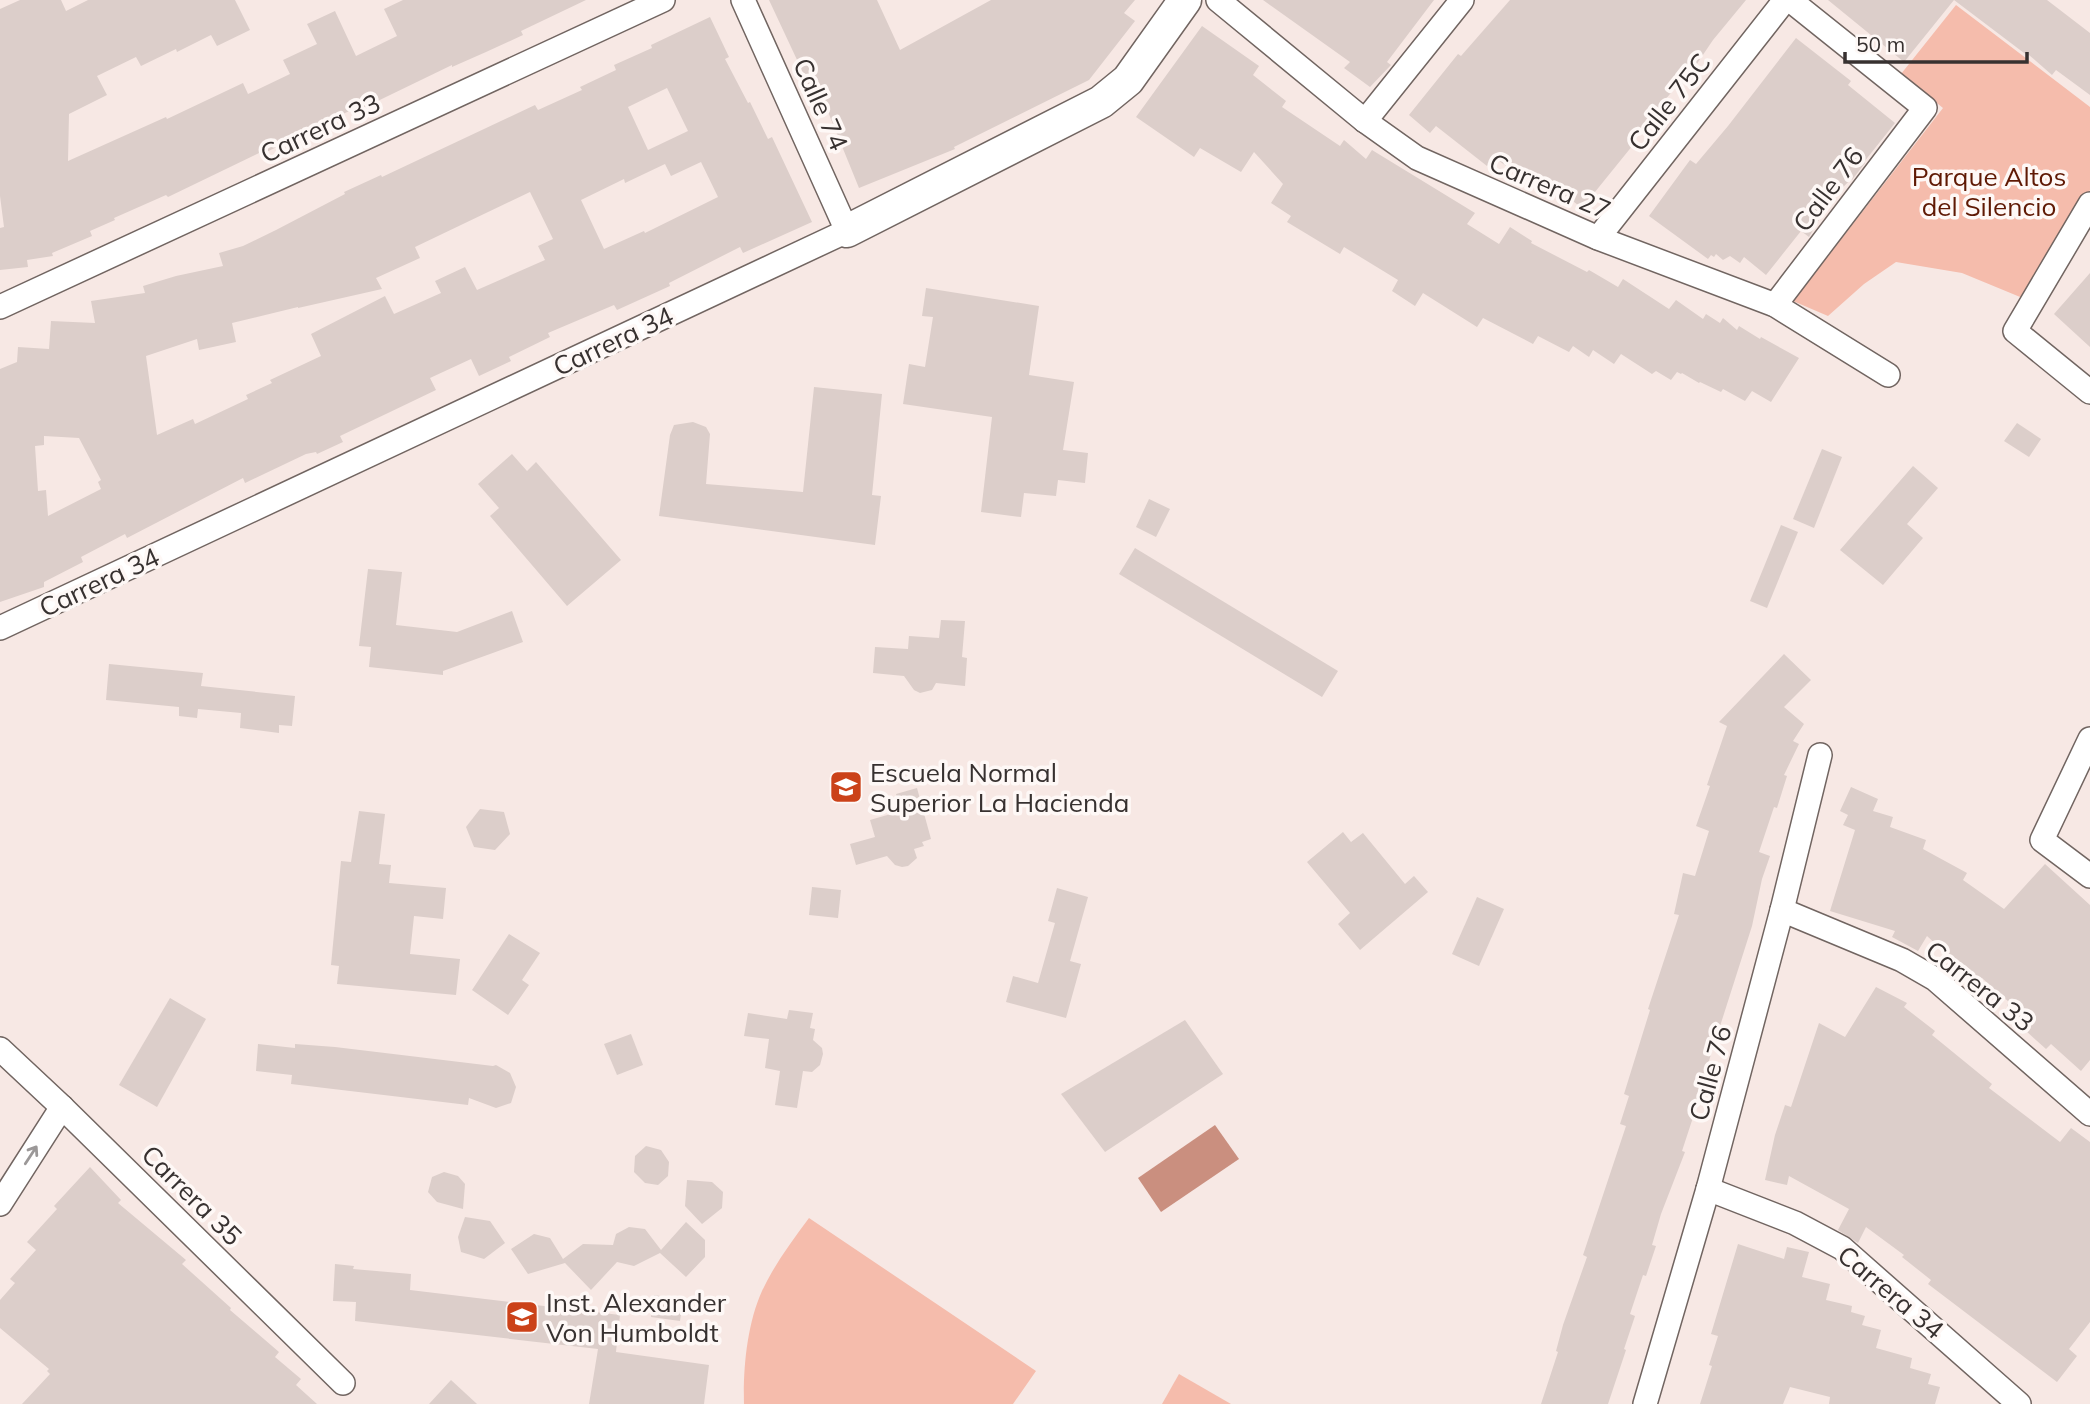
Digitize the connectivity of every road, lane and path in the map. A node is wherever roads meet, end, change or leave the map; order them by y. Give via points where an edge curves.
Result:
1 (663, 0) edge
2 (743, 0) edge
3 (1185, 0) edge
4 (1218, 0) edge
5 (1462, 0) edge
6 (1785, 0) edge
7 (1790, 0) edge
8 (1366, 121) junction
9 (2090, 204) edge
10 (847, 232) junction
11 (1598, 238) junction
12 (1775, 304) junction
13 (0, 307) edge
14 (1888, 376) dead end
15 (2090, 392) edge
16 (0, 628) edge
17 (2090, 739) edge
18 (1820, 755) dead end
19 (2090, 876) edge
20 (1782, 910) junction
21 (0, 1049) edge
22 (62, 1107) junction
23 (2090, 1114) edge
24 (1708, 1189) junction
25 (0, 1204) edge
26 (343, 1383) dead end
27 (1645, 1404) edge
28 (2019, 1404) edge

1 - 13 street, Carrera 33
2 - 10 street, Calle 74
3 - 10 street, Carrera 34 via 1128,80 1101,102
4 - 8 street, Carrera 27
5 - 8 street
6 - 11 street, Calle 75C
7 - 12 street, Calle 76 via 1925,108
8 - 11 street, Carrera 27 via 1417,158
9 - 15 street via 2015,331
10 - 16 street, Carrera 34
11 - 12 street, Carrera 27
12 - 14 street, Carrera 27
17 - 19 street via 2042,840
18 - 20 street, Calle 76
20 - 23 street, Carrera 33 via 1902,960 1935,979
20 - 24 street, Calle 76
21 - 22 street, Carrera 35
25 -> 22 street
22 - 26 street, Carrera 35
24 - 27 street, Calle 76
24 - 28 street, Carrera 34 via 1795,1223 1842,1248

